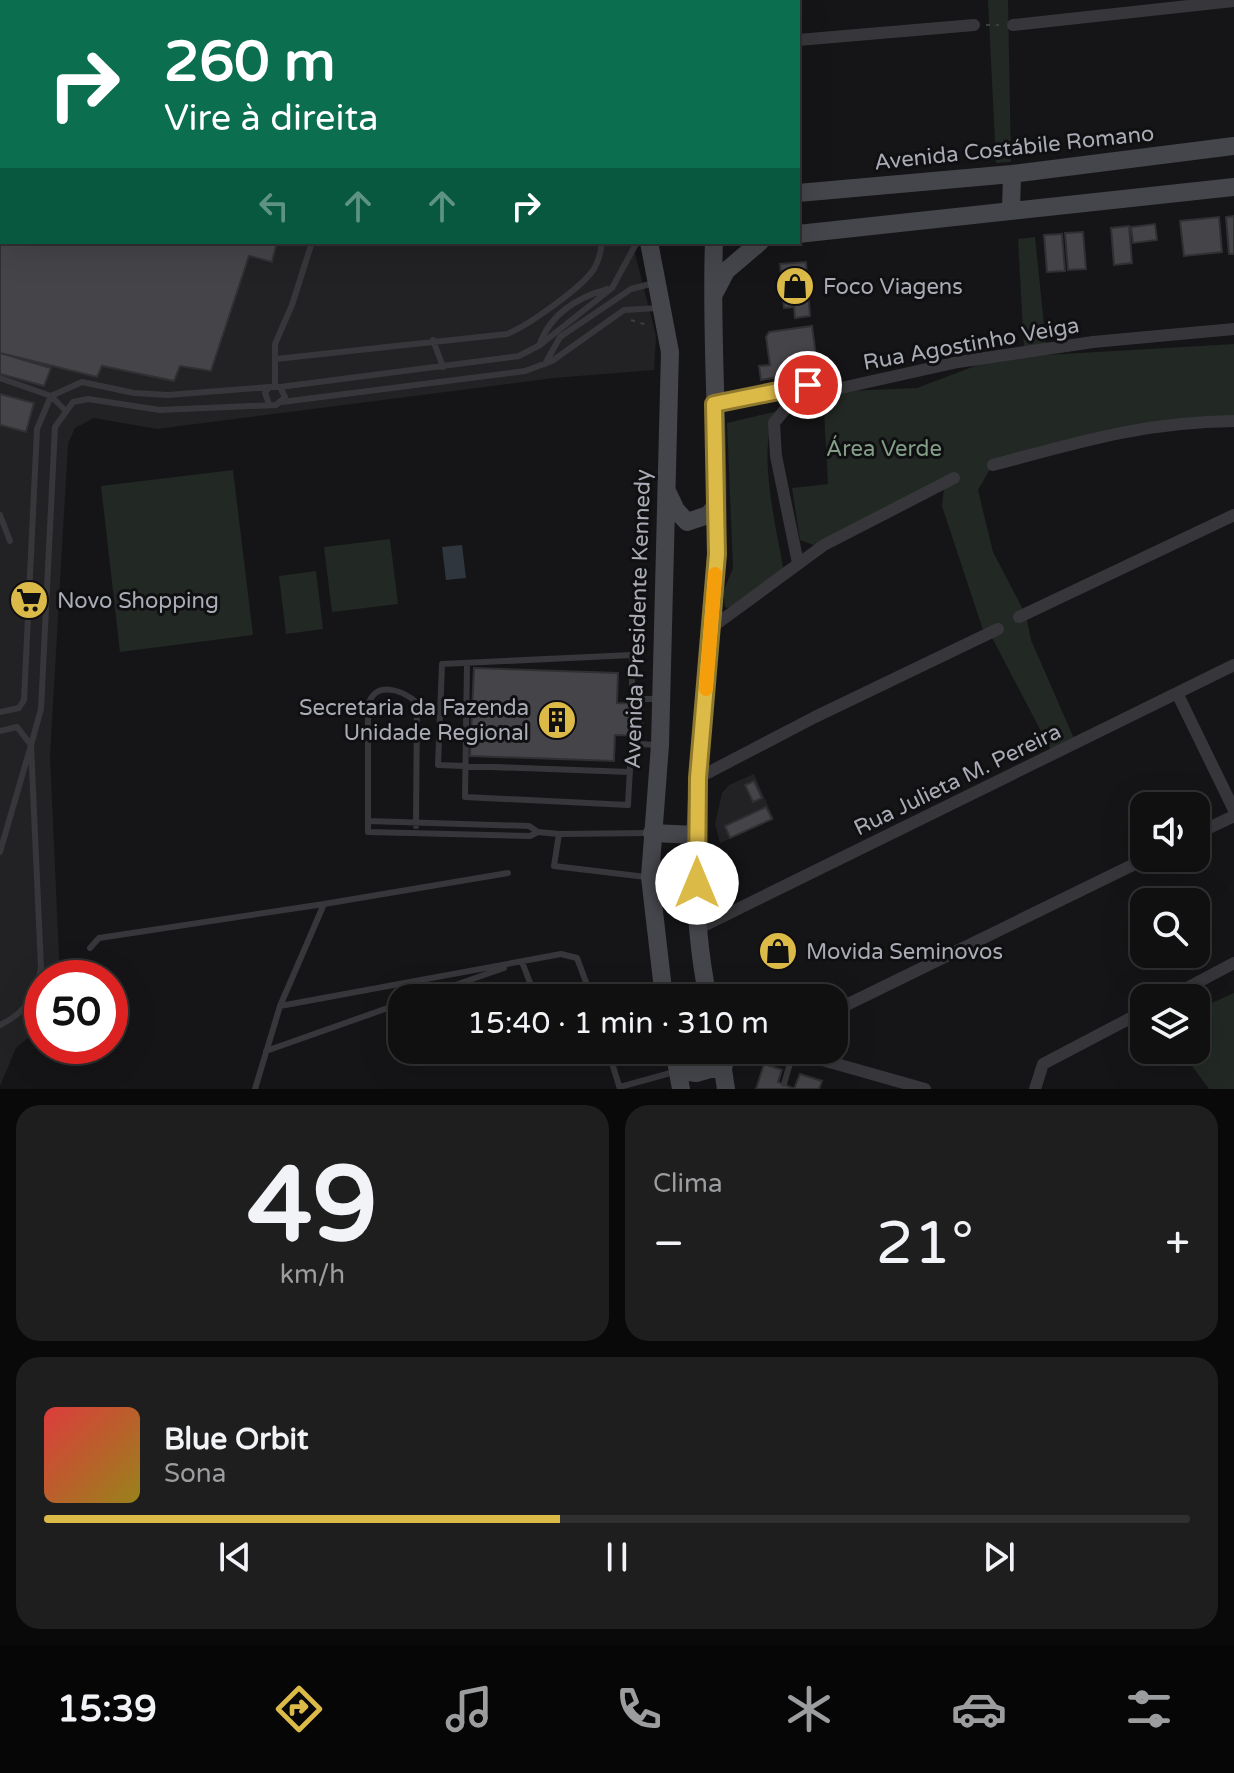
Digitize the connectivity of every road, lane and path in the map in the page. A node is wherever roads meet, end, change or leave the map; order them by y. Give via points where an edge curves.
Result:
1 (1234, 1) edge
2 (974, 25) joint
3 (1013, 25) joint
4 (800, 40) edge
5 (1234, 146) edge
6 (1012, 174) junction
7 (1234, 187) edge
8 (800, 193) edge
9 (1011, 211) junction
10 (800, 234) edge
11 (311, 244) edge
12 (602, 244) edge
13 (636, 244) edge
14 (649, 244) edge
15 (714, 244) edge
16 (758, 244) edge
17 (658, 282) junction
18 (612, 288) junction
19 (712, 298) junction
20 (664, 309) junction
21 (614, 316) junction
22 (649, 326) dead end
23 (1234, 329) edge
24 (433, 340) junction
25 (540, 345) junction
26 (276, 359) junction
27 (545, 364) junction
28 (443, 367) junction
29 (0, 378) edge
30 (808, 385) dead end
31 (275, 387) junction
32 (51, 396) junction
33 (282, 402) junction
34 (269, 404) junction
35 (714, 404) junction
36 (65, 410) junction
37 (1234, 421) edge
38 (993, 465) dead end
39 (954, 478) dead end
40 (664, 485) junction
41 (716, 506) junction
42 (0, 515) edge
43 (1234, 515) edge
44 (10, 541) dead end
45 (798, 563) junction
46 (1019, 617) dead end
47 (711, 628) junction
48 (998, 629) dead end
49 (467, 664) junction
50 (1234, 665) edge
51 (1177, 693) junction
52 (661, 699) junction
53 (0, 712) edge
54 (0, 731) edge
55 (31, 745) junction
56 (660, 745) junction
57 (466, 766) junction
58 (630, 772) junction
59 (698, 778) junction
60 (1234, 810) edge
61 (1234, 816) edge
62 (368, 821) junction
63 (416, 823) junction
64 (1210, 827) edge
65 (538, 832) junction
66 (415, 833) junction
67 (652, 833) junction
68 (559, 834) junction
69 (697, 835) junction
70 (0, 852) edge
71 (1130, 866) edge
72 (508, 873) dead end
73 (650, 877) junction
74 (697, 883) junction
75 (324, 904) junction
76 (697, 929) junction
77 (90, 948) dead end
78 (523, 961) junction
79 (1234, 963) edge
80 (458, 984) edge
81 (531, 984) edge
82 (587, 984) edge
83 (662, 984) edge
84 (706, 984) edge
85 (1194, 984) edge
86 (848, 1004) edge
87 (280, 1006) junction
88 (388, 1008) edge
89 (1130, 1018) edge
90 (0, 1025) edge
91 (266, 1051) junction
92 (612, 1064) edge
93 (711, 1064) edge
94 (723, 1064) edge
95 (788, 1064) edge
96 (836, 1064) edge
97 (680, 1080) edge
98 (784, 1084) dead end
99 (256, 1088) edge
100 (620, 1088) edge
101 (726, 1089) edge
102 (925, 1089) edge
103 (1035, 1089) edge

1 - 3 street
2 - 3 path
2 - 4 street
5 - 6 main road, Avenida Costábile Romano
6 - 8 main road, Avenida Costábile Romano
6 - 9 main road
7 - 9 main road
9 - 10 main road
11 - 26 lane via 275,344
12 - 24 lane via 588,277 523,328 492,337
13 - 18 lane
14 - 17 main road, Avenida Presidente Kennedy
15 - 19 main road
16 - 19 main road via 726,271
17 - 20 main road, Avenida Presidente Kennedy
17 - 27 lane via 631,289 560,337
18 - 25 lane
18 - 25 lane via 586,295 551,320
19 - 35 main road
20 - 21 lane via 639,307
20 - 40 main road, Avenida Presidente Kennedy via 670,352
21 - 22 path via 618,323 629,319
21 - 27 lane
23 - 45 street, Rua Agostinho Veiga via 958,362 791,402 774,423
24 - 26 lane
24 - 28 lane
25 - 28 lane via 519,356
26 - 31 lane
27 - 33 lane via 525,371
28 - 31 lane
29 - 32 lane
30 - 35 lane
31 - 32 lane via 168,395 82,382
31 - 33 lane via 285,397
31 - 34 lane via 265,399
32 - 36 lane
32 - 53 lane via 37,429 24,700 19,708
33 - 34 lane
34 - 36 lane via 160,410 88,399
35 - 41 main road
36 - 55 lane via 55,427 41,709
37 - 38 street via 1175,422 1117,431
39 - 45 street
40 - 41 main road via 687,522 708,515
40 - 52 main road, Avenida Presidente Kennedy
41 - 47 main road
42 - 44 lane
43 - 46 street
45 - 47 street
47 - 59 main road
48 - 59 street
49 - 52 lane via 632,655 632,699
49 - 57 lane
49 - 57 lane via 442,664 438,765
50 - 51 street, Rua Julieta M. Pereira
51 - 60 street
51 - 76 street, Rua Julieta M. Pereira
52 - 56 main road, Avenida Presidente Kennedy
54 - 55 lane via 17,727
55 - 70 lane
55 - 90 lane via 41,968 35,994
56 - 58 lane via 640,744 631,750
56 - 67 main road, Avenida Presidente Kennedy
57 - 58 lane
57 - 58 lane via 465,797 628,805
59 - 69 main road
61 - 64 street
62 - 63 lane
62 - 63 lane via 369,698 392,689 404,691 417,703
62 - 66 lane via 368,832
63 - 65 lane via 529,826
63 - 66 lane
65 - 66 lane
65 - 68 lane
67 - 68 lane
67 - 69 main road
67 - 73 main road, Avenida Presidente Kennedy
68 - 73 lane via 554,866
69 - 74 main road
71 - 86 street
72 - 75 lane
73 - 74 main road via 678,866
73 - 83 main road, Avenida Presidente Kennedy
74 - 76 main road
75 - 77 lane via 99,938
75 - 87 lane
76 - 84 main road
78 - 80 lane
78 - 81 lane
78 - 82 lane via 561,954 577,958
78 - 87 lane
79 - 85 street
87 - 91 lane
88 - 91 lane
89 - 103 street via 1043,1064
91 - 99 lane
92 - 100 lane
93 - 97 main road
94 - 101 main road
95 - 98 lane
96 - 102 street
97 - 100 lane

